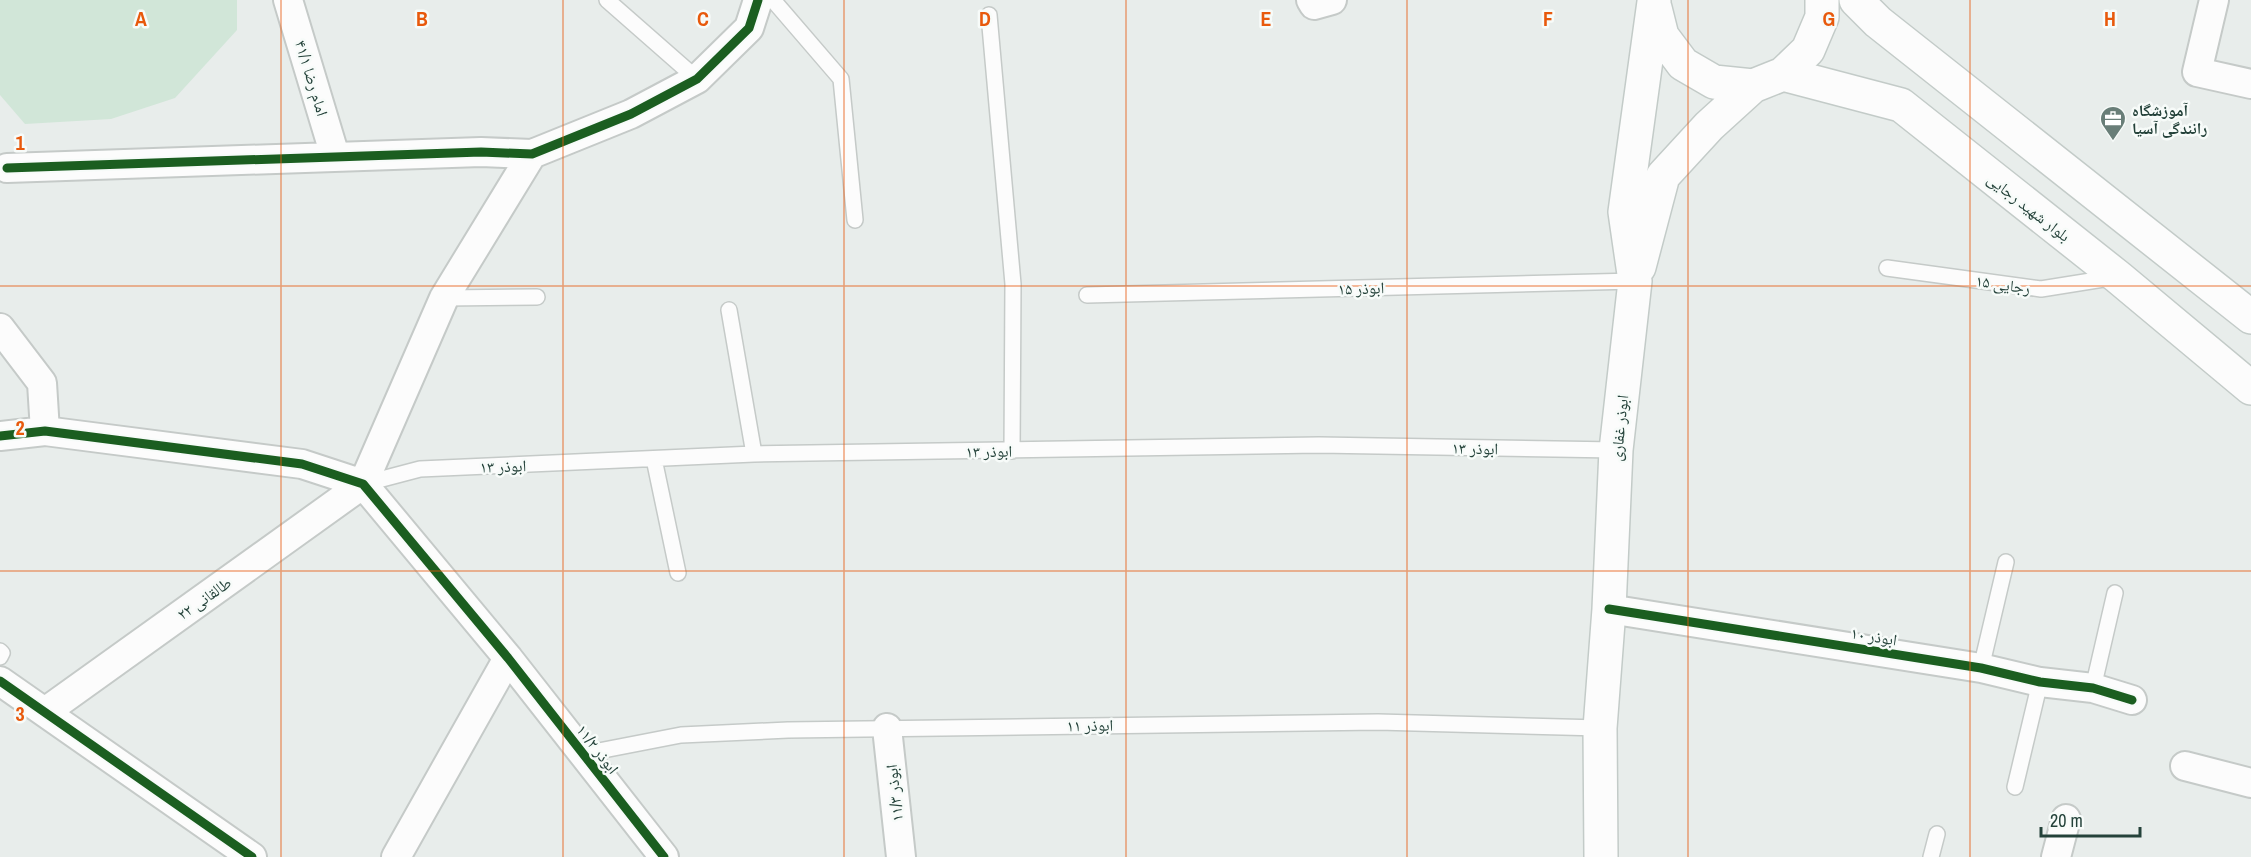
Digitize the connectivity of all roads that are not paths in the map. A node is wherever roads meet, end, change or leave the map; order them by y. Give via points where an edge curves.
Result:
1 (288, 0) edge
2 (607, 0) edge
3 (758, 0) edge
4 (773, 0) edge
5 (1311, 0) edge
6 (1332, 0) edge
7 (1822, 0) edge
8 (1856, 0) edge
9 (2214, 0) edge
10 (1654, 1) edge
11 (989, 15) dead end
12 (1783, 74) junction
13 (697, 79) junction
14 (2251, 84) edge
15 (1753, 86) junction
16 (532, 154) junction
17 (335, 156) junction
18 (2, 165) edge
19 (855, 220) dead end
20 (1887, 268) dead end
21 (2118, 277) junction
22 (1635, 281) junction
23 (1087, 295) dead end
24 (537, 297) dead end
25 (444, 298) junction
26 (729, 310) dead end
27 (2251, 317) edge
28 (0, 328) edge
29 (2251, 388) edge
30 (45, 431) junction
31 (0, 436) edge
32 (1616, 450) junction
33 (1012, 451) junction
34 (754, 454) junction
35 (654, 459) junction
36 (363, 484) junction
37 (2007, 562) dead end
38 (678, 573) dead end
39 (2115, 593) dead end
40 (1609, 609) junction
41 (0, 651) edge
42 (0, 657) edge
43 (508, 658) junction
44 (1981, 668) junction
45 (0, 681) edge
46 (2040, 682) junction
47 (2093, 688) junction
48 (2133, 700) dead end
49 (45, 712) junction
50 (887, 728) junction
51 (1600, 728) junction
52 (583, 754) junction
53 (2185, 766) dead end
54 (2251, 783) edge
55 (2015, 787) dead end
56 (2066, 819) dead end
57 (1937, 834) dead end
58 (252, 857) edge
59 (396, 857) edge
60 (664, 857) edge
61 (901, 857) edge
62 (1601, 857) edge
63 (1931, 857) edge
64 (2056, 857) edge

1 - 17 street, امام رضا ۴۱/۱
2 - 13 lane
3 - 13 street via 749,28
4 - 19 lane via 841,79
5 - 6 street via 1314,5
7 - 12 main road via 1822,17 1808,50
8 - 27 main road via 1878,22
9 - 14 street via 2197,72
10 - 15 main road via 1662,36 1683,64 1714,82
10 - 22 main road, ابوذر غفاری via 1625,212
11 - 33 lane via 1014,284
12 - 15 main road
12 - 21 main road, بلوار شهید رجایی via 1901,105
13 - 16 street via 632,114
15 - 22 main road via 1663,176
16 - 17 street
16 - 25 street
17 - 18 street
20 - 21 lane, رجایی ۱۵ via 2041,290
21 - 29 main road, بلوار شهید رجایی
22 - 23 lane, ابوذر ۱۵
22 - 32 main road, ابوذر غفاری
24 - 25 lane
25 - 36 street
26 - 34 lane
28 - 30 street via 42,383
30 - 31 street
30 - 36 street via 302,464
32 - 33 lane, ابوذر ۱۳ via 1319,445
32 - 40 main road, ابوذر غفاری
33 - 34 lane, ابوذر ۱۳
34 - 35 lane, ابوذر ۱۳
35 - 36 lane, ابوذر ۱۳ via 420,469
35 - 38 lane
36 - 43 street, ابوذر ۱۱/۲
36 - 49 street, طالقانی ۲۲
37 - 44 lane
39 - 47 lane
40 - 44 street, ابوذر ۱۰
40 - 51 main road, ابوذر غفاری
41 - 42 lane
43 - 52 street, ابوذر ۱۱/۲
43 - 59 street
44 - 46 street, ابوذر ۱۰
45 - 49 street
46 - 47 street, ابوذر ۱۰
46 - 55 lane
47 - 48 street, ابوذر ۱۰
49 - 58 street
50 - 51 lane, ابوذر ۱۱ via 1378,722
50 - 52 lane, ابوذر ۱۱ via 681,735
50 - 61 street, ابوذر ۱۱/۳
51 - 62 main road, ابوذر غفاری
52 - 60 street, ابوذر ۱۱/۲
53 - 54 street
56 - 64 street
57 - 63 lane

